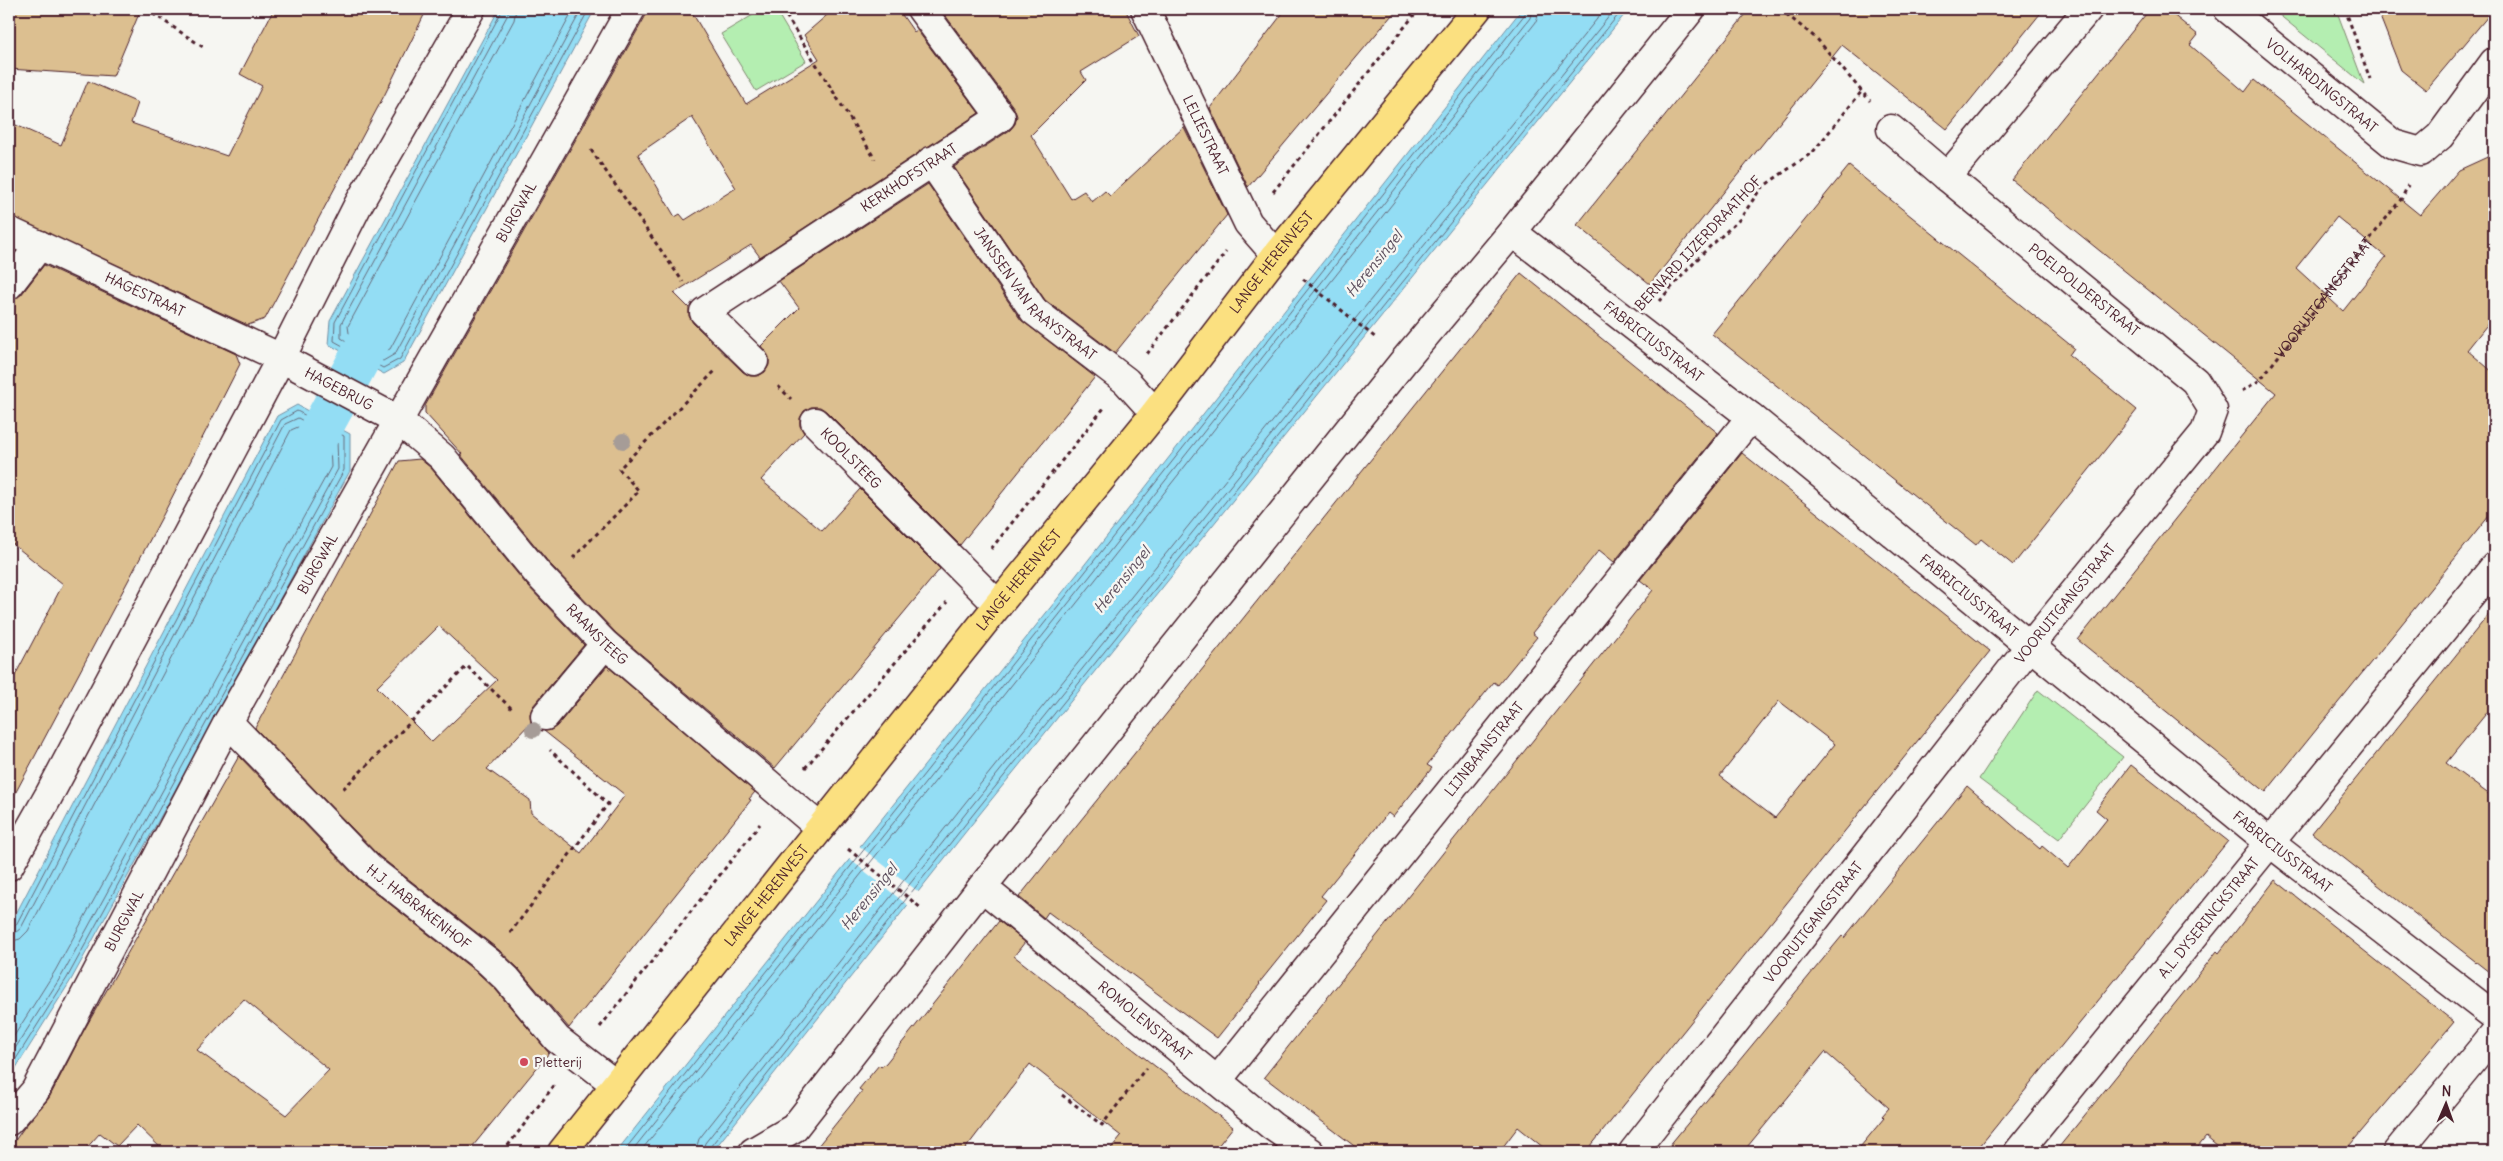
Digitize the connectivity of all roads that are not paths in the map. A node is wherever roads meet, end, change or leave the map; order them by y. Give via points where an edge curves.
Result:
1 (471, 9) edge
2 (631, 9) edge
3 (921, 9) edge
4 (1145, 9) edge
5 (1477, 9) edge
6 (1691, 9) edge
7 (2088, 9) edge
8 (2228, 9) edge
9 (2494, 62) edge
10 (1891, 129) road end
11 (931, 161) junction
12 (1947, 177) junction
13 (9, 231) edge
14 (1512, 232) junction
15 (40, 244) junction
16 (1276, 255) junction
17 (9, 285) edge
18 (746, 354) road end
19 (281, 358) junction
20 (2213, 410) joint
21 (1155, 413) junction
22 (1751, 416) junction
23 (398, 420) junction
24 (815, 422) road end
25 (2494, 568) edge
26 (998, 605) junction
27 (605, 644) junction
28 (2030, 646) junction
29 (544, 716) road end
30 (228, 722) junction
31 (820, 827) junction
32 (2269, 842) junction
33 (9, 866) edge
34 (982, 887) junction
35 (2494, 1016) edge
36 (2494, 1034) edge
37 (1217, 1081) junction
38 (615, 1084) junction
39 (9, 1121) edge
40 (562, 1152) edge
41 (753, 1152) edge
42 (1310, 1152) edge
43 (1633, 1152) edge
44 (2018, 1152) edge
45 (2396, 1152) edge

1 - 19 street via 358,205
2 - 23 street, BURGWAL
3 - 11 street, KERKHOFSTRAAT via 1001,117
4 - 16 street, LELIESTRAAT via 1248,223
5 - 16 main road, LANGE HERENVEST
6 - 14 street
7 - 12 street
8 - 9 street, VOLHARDINGSTRAAT via 2393,144 2421,152 2440,136
10 - 12 street, POELPOLDERSTRAAT
11 - 18 street, KERKHOFSTRAAT via 704,312
11 - 21 street, JANSSEN VAN RAAYSTRAAT via 1034,311 1126,381
12 - 20 street, POELPOLDERSTRAAT via 2195,381
13 - 15 street, HAGESTRAAT
14 - 22 street, FABRICIUSSTRAAT
14 - 34 street via 1397,370
15 - 17 street
15 - 19 street, HAGESTRAAT
16 - 21 main road, LANGE HERENVEST
19 - 23 street, HAGEBRUG
19 - 33 street
20 - 28 street, VOORUITGANGSTRAAT via 2205,432
21 - 26 main road, LANGE HERENVEST
22 - 28 street, FABRICIUSSTRAAT
22 - 37 street, LIJNBAANSTRAAT
23 - 27 street, RAAMSTEEG via 442,457 548,583
23 - 30 street, BURGWAL
24 - 26 street, KOOLSTEEG
25 - 32 street, A.L. DYSERINCKSTRAAT
26 - 31 main road, LANGE HERENVEST
27 - 29 street
27 - 31 street, RAAMSTEEG
28 - 32 street, FABRICIUSSTRAAT
28 - 43 street, VOORUITGANGSTRAAT
30 - 38 street, H.J. HABRAKENHOF via 369,868 489,962 557,1039
30 - 39 street, BURGWAL via 36,1091
31 - 38 main road, LANGE HERENVEST
32 - 35 street, FABRICIUSSTRAAT
32 - 44 street, A.L. DYSERINCKSTRAAT
34 - 37 street, ROMOLENSTRAAT
34 - 41 street via 794,1128
36 - 45 street
37 - 42 street, ROMOLENSTRAAT
38 - 40 main road, LANGE HERENVEST

